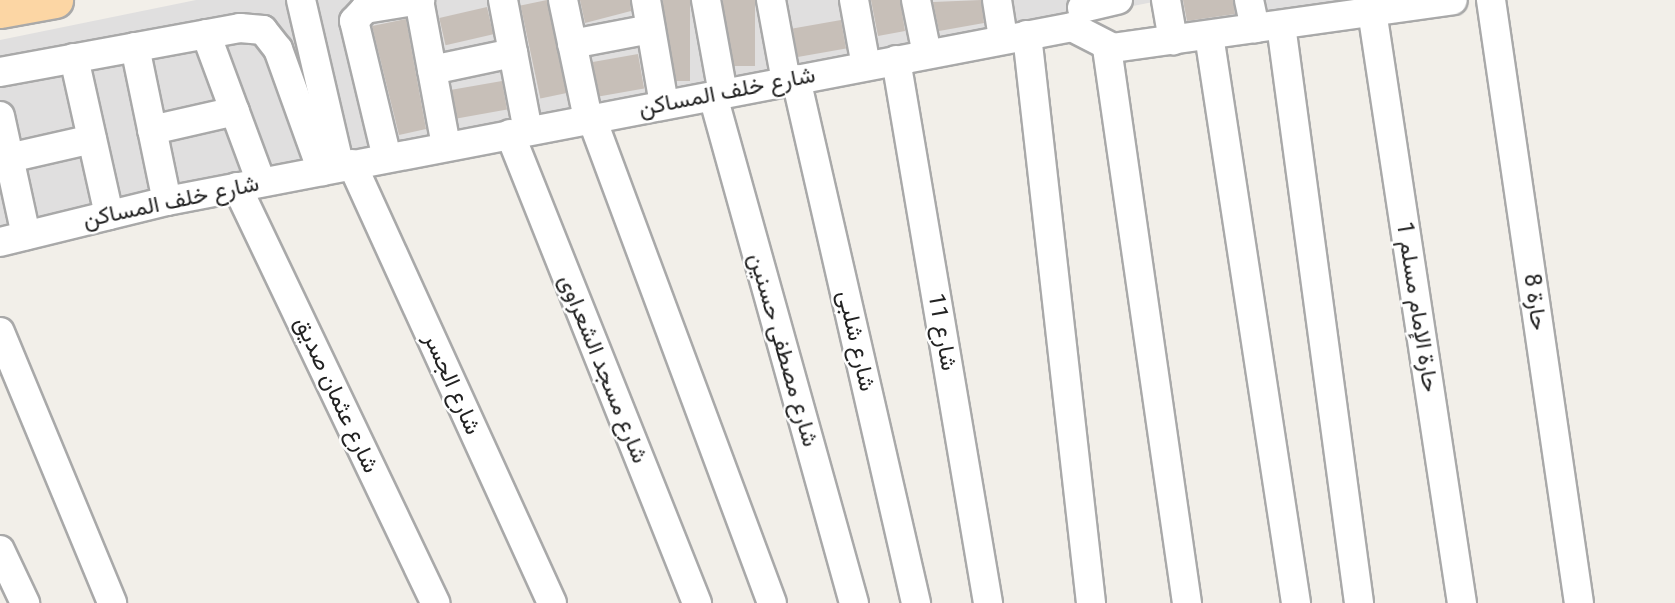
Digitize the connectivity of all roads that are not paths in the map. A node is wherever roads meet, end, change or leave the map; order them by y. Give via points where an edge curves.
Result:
1 (55, 0) edge
2 (302, 0) edge
3 (419, 0) edge
4 (503, 0) edge
5 (562, 0) edge
6 (646, 0) edge
7 (706, 0) edge
8 (854, 0) edge
9 (916, 0) edge
10 (996, 0) edge
11 (1118, 0) edge
12 (1166, 0) edge
13 (1249, 0) edge
14 (1453, 0) edge
15 (1491, 0) edge
16 (777, 1) edge
17 (1388, 7) edge
18 (1335, 8) edge
19 (0, 10) edge
20 (1089, 22) edge
21 (1268, 27) junction
22 (651, 29) junction
23 (206, 34) junction
24 (1209, 35) junction
25 (1015, 37) junction
26 (1173, 40) junction
27 (572, 44) junction
28 (135, 47) junction
29 (513, 53) junction
30 (927, 54) junction
31 (74, 58) junction
32 (895, 60) junction
33 (866, 66) junction
34 (432, 70) junction
35 (0, 72) edge
36 (791, 80) junction
37 (718, 95) junction
38 (664, 104) junction
39 (234, 111) junction
40 (0, 117) edge
41 (590, 119) junction
42 (152, 130) junction
43 (519, 132) junction
44 (92, 139) junction
45 (446, 146) junction
46 (9, 158) junction
47 (387, 158) junction
48 (338, 167) junction
49 (249, 184) junction
50 (167, 201) junction
51 (109, 215) junction
52 (13, 239) edge
53 (0, 332) edge
54 (0, 550) edge
55 (25, 603) edge
56 (112, 603) edge
57 (435, 603) edge
58 (552, 603) edge
59 (696, 603) edge
60 (772, 603) edge
61 (854, 603) edge
62 (916, 603) edge
63 (988, 603) edge
64 (1091, 603) edge
65 (1187, 603) edge
66 (1296, 603) edge
67 (1359, 603) edge
68 (1462, 603) edge
69 (1579, 603) edge

1 - 19 main road
2 - 48 street
3 - 34 street
3 - 47 street via 365,9 354,21
4 - 29 street, شارع مسجد الشعراوى
5 - 27 street
6 - 22 street
7 - 37 street, شارع مصطفى حسنين
8 - 33 street
9 - 30 street
10 - 25 street
11 - 20 street
12 - 26 street
13 - 21 street
14 - 17 street, شارع خلف المساكن
15 - 69 street, حارة 8
16 - 36 street, شارع شلبى
17 - 18 street, شارع خلف المساكن
17 - 68 street, حارة الإمام مسلم 1
18 - 21 street, شارع خلف المساكن
20 - 25 street, شارع خلف المساكن
20 - 26 street, شارع خلف المساكن
20 - 65 street
21 - 24 street, شارع خلف المساكن
21 - 67 street
22 - 27 street
22 - 38 street
23 - 28 street
23 - 39 street, شارع عثمان صديق
23 - 48 street via 253,28 272,37
24 - 26 street, شارع خلف المساكن
24 - 66 street
25 - 30 street, شارع خلف المساكن
25 - 64 street
27 - 41 street
28 - 31 street
28 - 42 street
29 - 34 street
29 - 43 street, شارع مسجد الشعراوى
30 - 32 street, شارع خلف المساكن
31 - 35 street
31 - 44 street
32 - 33 street, شارع خلف المساكن
32 - 63 street, شارع 11
33 - 36 street, شارع خلف المساكن
34 - 45 street
36 - 37 street, شارع خلف المساكن
36 - 62 street, شارع شلبى
37 - 38 street, شارع خلف المساكن
37 - 61 street, شارع مصطفى حسنين
38 - 41 street, شارع خلف المساكن
39 - 42 street
39 - 49 street, شارع عثمان صديق
40 - 46 street
41 - 43 street, شارع خلف المساكن
41 - 60 street
42 - 50 street
43 - 45 street, شارع خلف المساكن
43 - 59 street, شارع مسجد الشعراوى
44 - 46 street
44 - 51 street
45 - 47 street, شارع خلف المساكن
46 - 52 street
47 - 48 street, شارع خلف المساكن
48 - 49 street, شارع خلف المساكن
48 - 58 street, شارع الجسر
49 - 50 street, شارع خلف المساكن
49 - 57 street, شارع عثمان صديق
50 - 51 street, شارع خلف المساكن
51 - 52 street, شارع خلف المساكن
53 - 56 street
54 - 55 street

